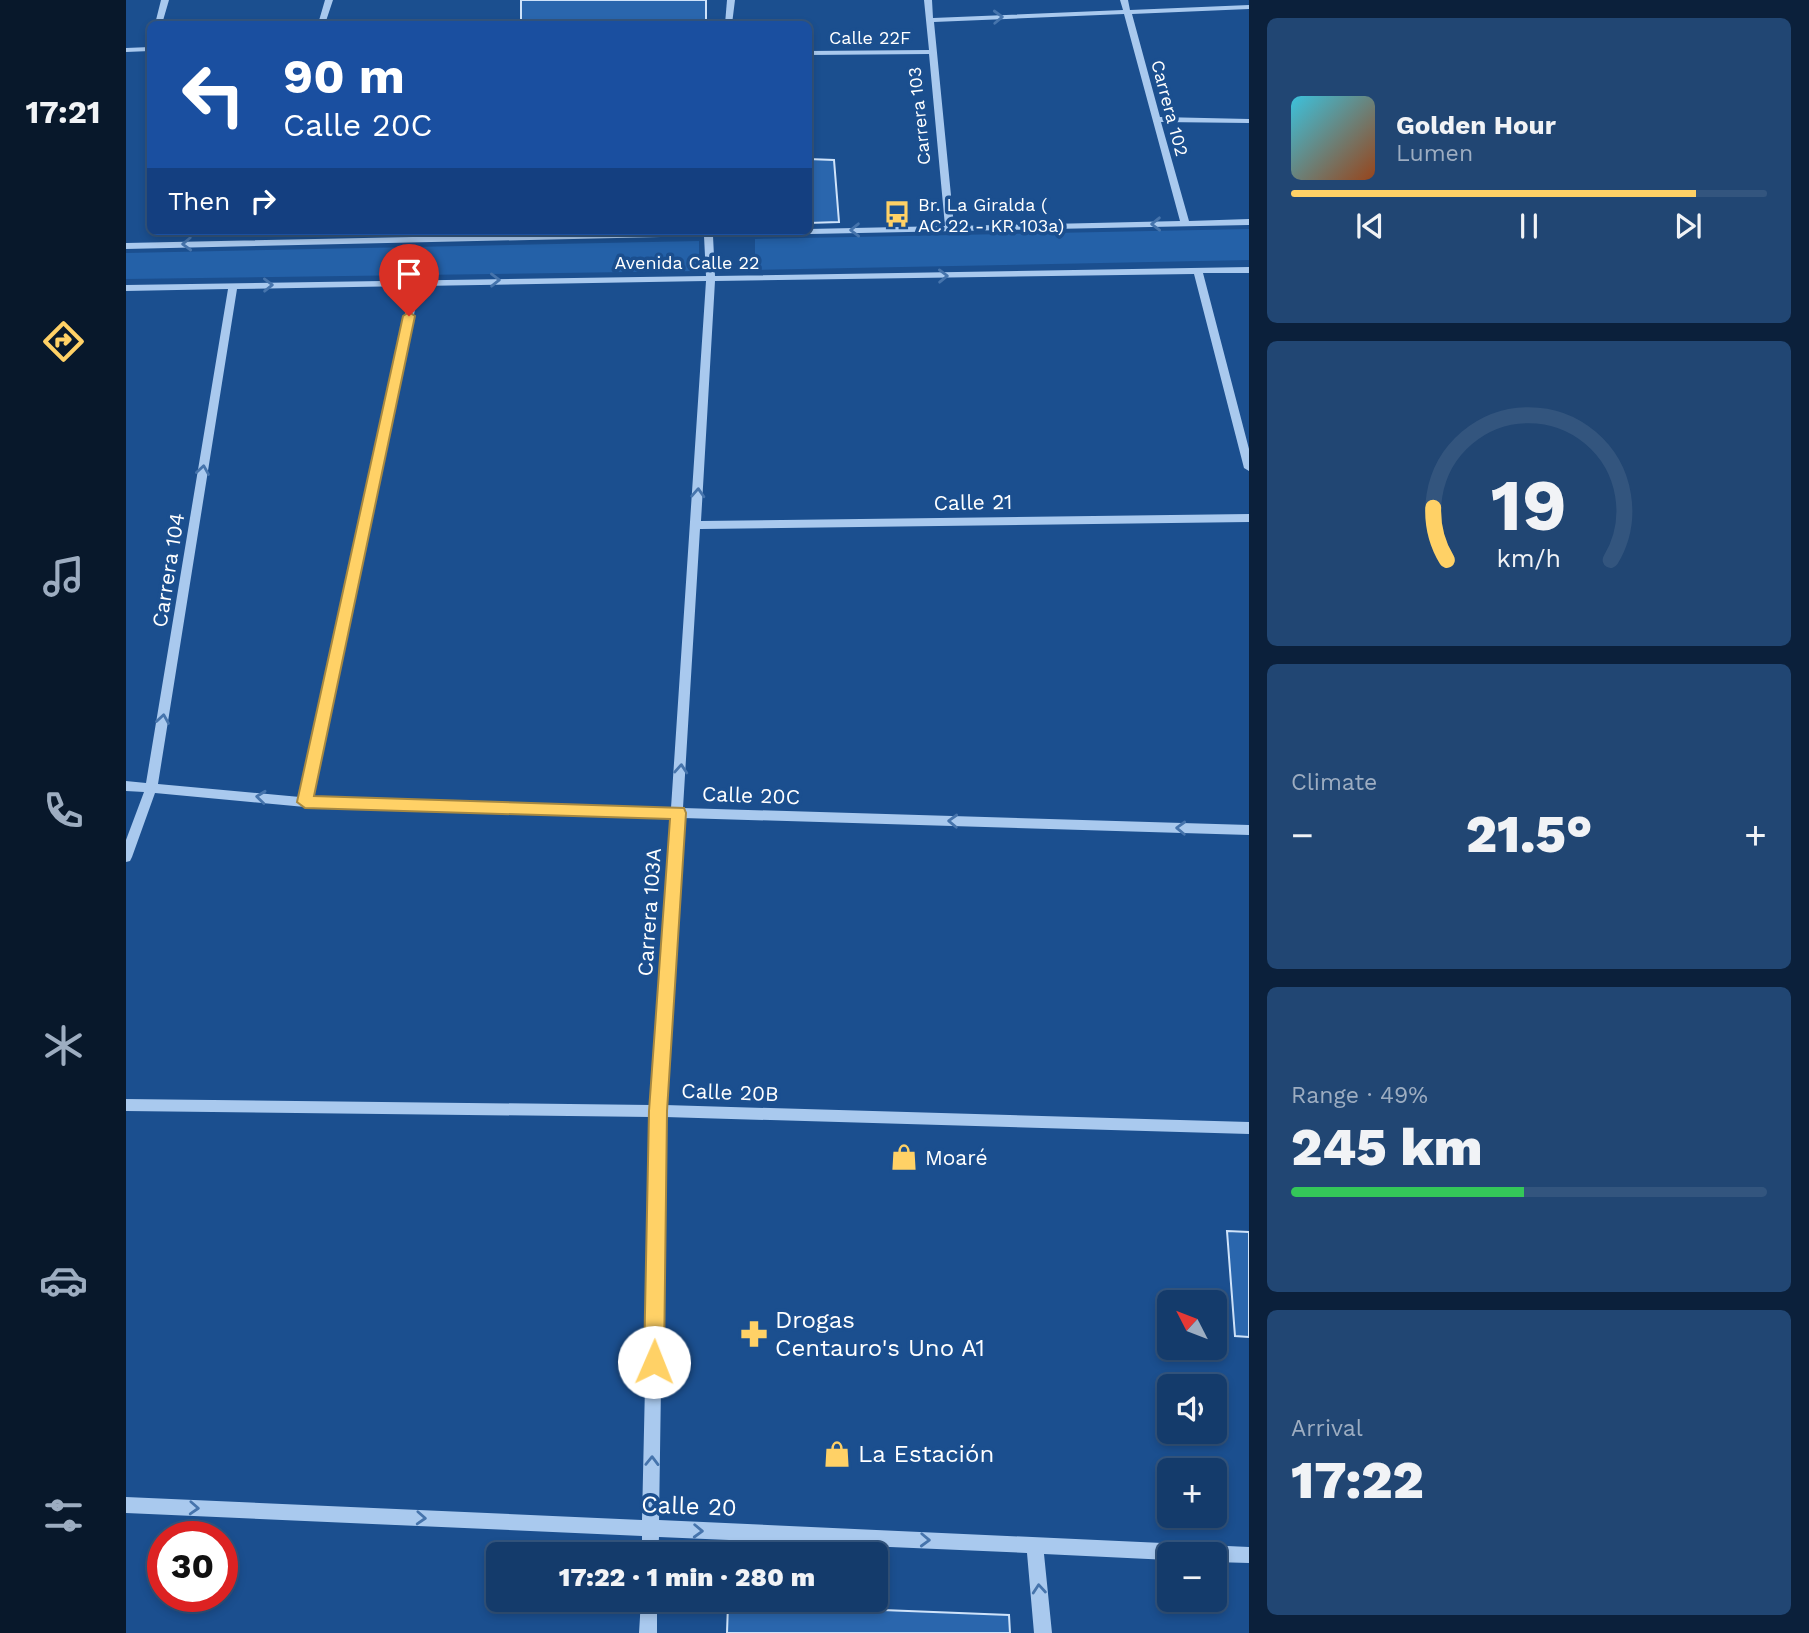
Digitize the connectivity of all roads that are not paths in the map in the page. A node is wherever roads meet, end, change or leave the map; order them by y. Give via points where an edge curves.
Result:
1 (165, 0) edge
2 (329, 0) edge
3 (731, 0) edge
4 (928, 0) edge
5 (1124, 0) edge
6 (1249, 7) edge
7 (1128, 13) junction
8 (930, 20) junction
9 (159, 21) edge
10 (322, 21) edge
11 (729, 21) edge
12 (147, 49) edge
13 (126, 50) edge
14 (931, 52) junction
15 (812, 53) edge
16 (1157, 119) junction
17 (1249, 121) edge
18 (1249, 222) edge
19 (1185, 223) junction
20 (950, 228) junction
21 (812, 231) edge
22 (478, 235) edge
23 (708, 235) edge
24 (126, 246) edge
25 (1249, 270) edge
26 (1198, 271) junction
27 (711, 278) junction
28 (416, 282) junction
29 (233, 285) junction
30 (126, 288) edge
31 (1249, 468) edge
32 (1249, 518) edge
33 (696, 525) junction
34 (126, 786) edge
35 (152, 786) junction
36 (305, 802) junction
37 (678, 813) junction
38 (1249, 830) edge
39 (126, 857) edge
40 (126, 1104) edge
41 (658, 1111) junction
42 (1249, 1128) edge
43 (126, 1505) edge
44 (651, 1529) junction
45 (650, 1542) edge
46 (1035, 1545) junction
47 (1249, 1555) edge
48 (649, 1612) edge
49 (648, 1633) edge
50 (1043, 1633) edge

1 - 9 street
2 - 10 street
3 - 11 street
4 - 8 street, Carrera 103
5 - 7 street, Carrera 102
6 - 7 street
8 -> 7 street
7 - 16 street, Carrera 102
8 - 14 street, Carrera 103
12 - 13 street
14 - 15 street, Calle 22F
14 - 20 street, Carrera 103
16 - 17 street
16 - 19 street, Carrera 102
18 - 19 street, Avenida Calle 22
19 -> 20 street, Avenida Calle 22
20 -> 21 street, Avenida Calle 22
22 -> 24 street, Avenida Calle 22
23 - 27 street, Carrera 103A
25 - 26 street, Avenida Calle 22
27 -> 26 street, Avenida Calle 22
26 - 31 street
28 -> 27 street, Avenida Calle 22
33 -> 27 street, Carrera 103A
29 -> 28 street, Avenida Calle 22
28 - 36 street
29 - 30 street, Avenida Calle 22
35 -> 29 street, Carrera 104
32 - 33 street, Calle 21
37 -> 33 street, Carrera 103A
34 - 35 street, Calle 20C
36 -> 35 street, Calle 20C
35 - 39 street, Carrera 104
36 - 37 street, Calle 20C
38 -> 37 street, Calle 20C
37 - 41 street, Carrera 103A
40 - 41 street, Calle 20B
41 - 42 street, Calle 20B
44 -> 41 street, Carrera 103A
43 -> 44 street, Calle 20
44 - 45 street, Carrera 103A
44 -> 46 street, Calle 20
46 - 47 street, Calle 20
50 -> 46 street
48 - 49 street

